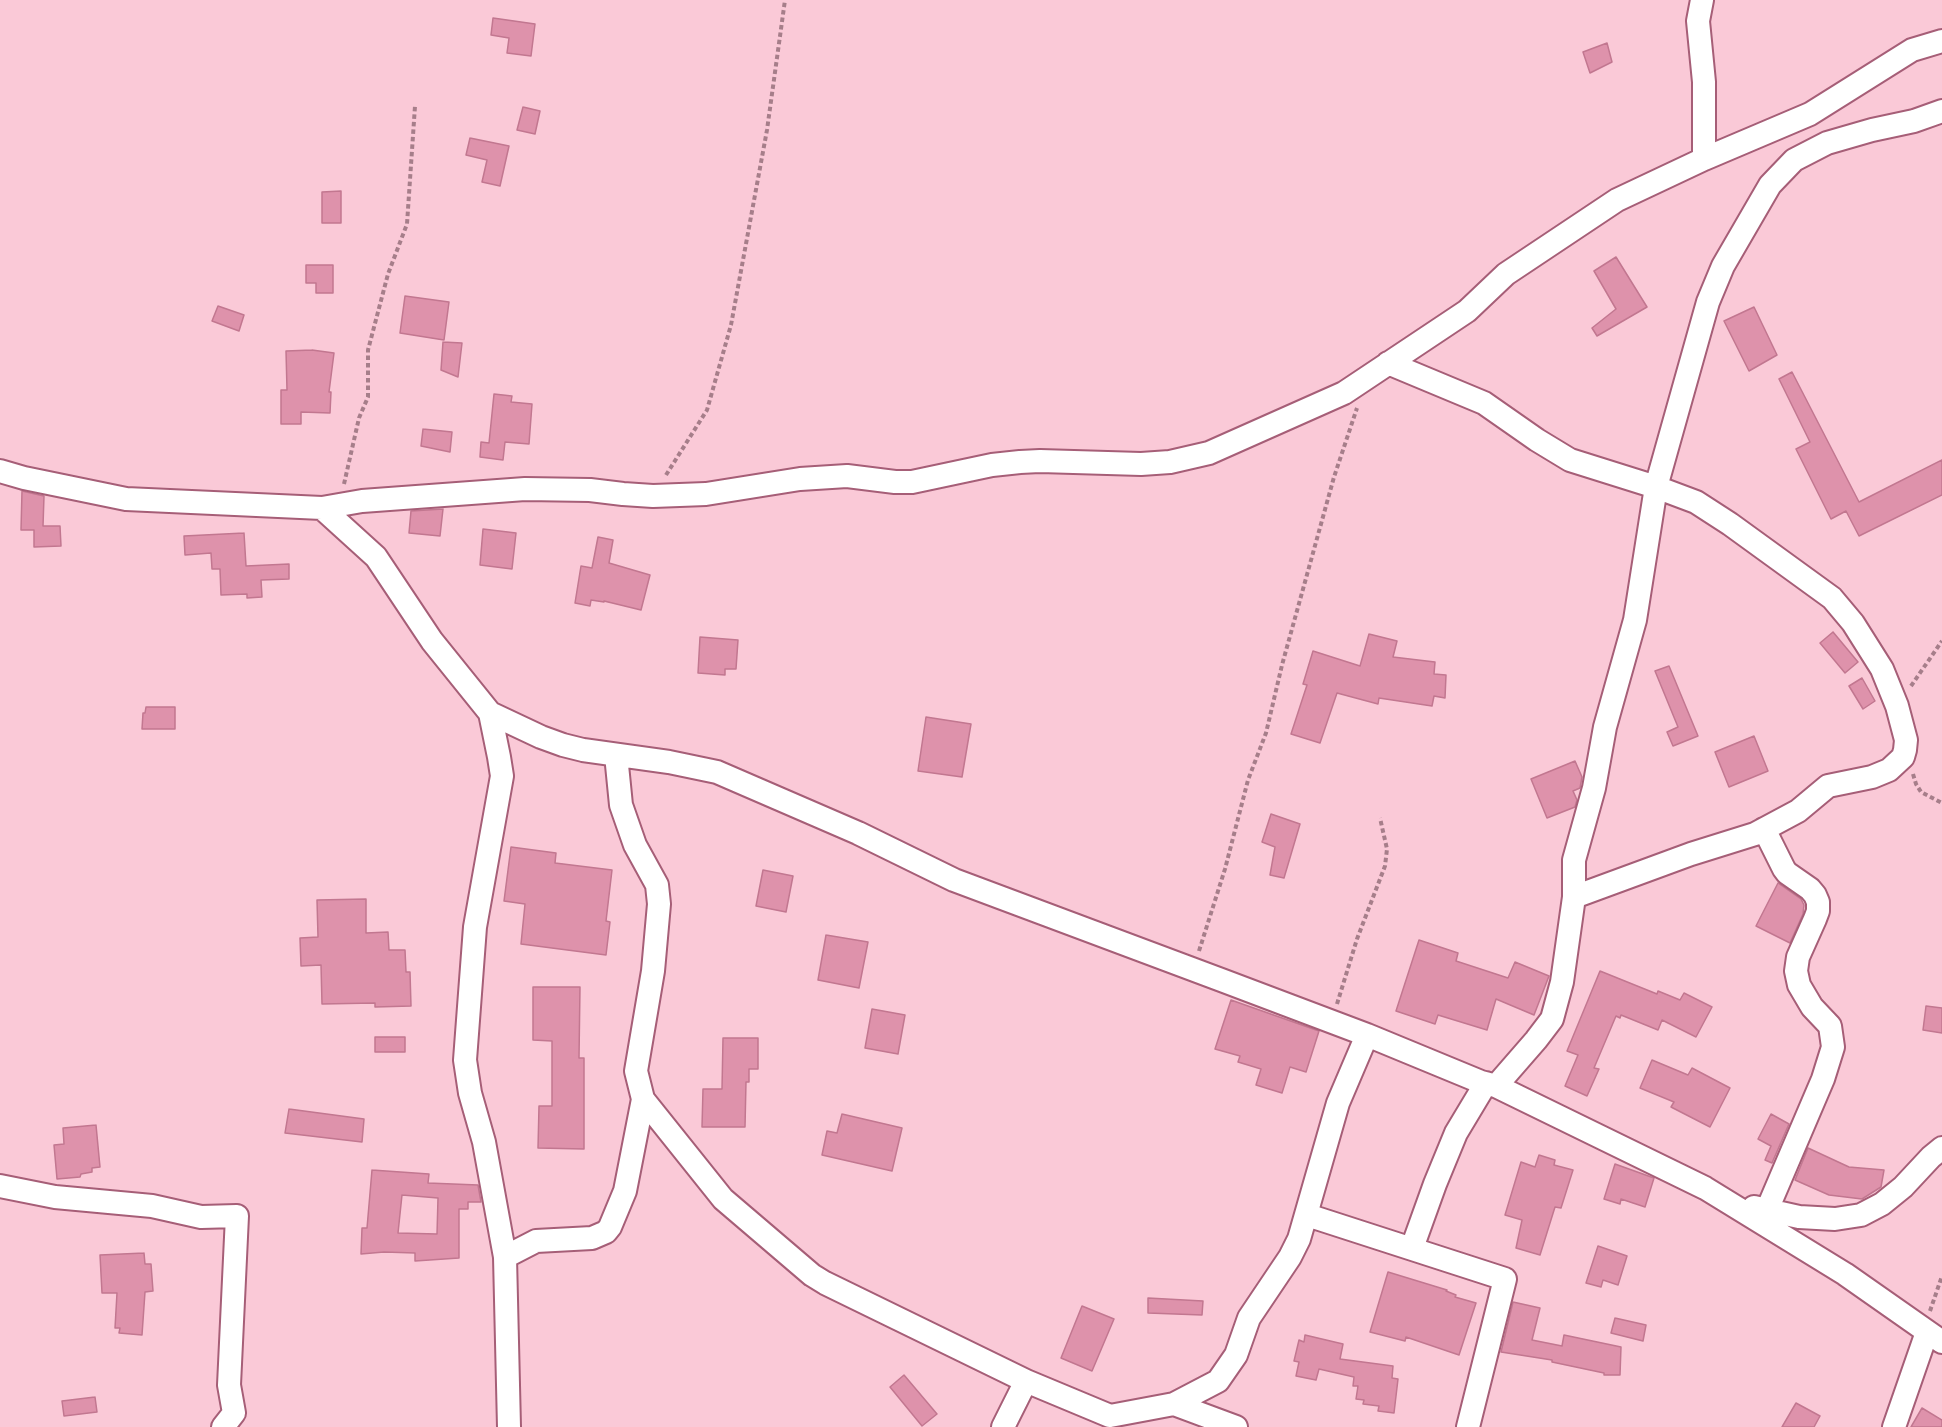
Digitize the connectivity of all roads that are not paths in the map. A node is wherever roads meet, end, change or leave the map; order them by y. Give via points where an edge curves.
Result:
1 (1702, 0) edge
2 (1942, 41) edge
3 (1942, 111) edge
4 (1704, 159) junction
5 (1388, 363) junction
6 (0, 471) edge
7 (1656, 487) junction
8 (330, 507) junction
9 (490, 713) junction
10 (616, 755) junction
11 (1764, 829) junction
12 (1574, 897) junction
13 (1367, 1035) junction
14 (1491, 1085) junction
15 (643, 1099) junction
16 (1942, 1148) edge
17 (0, 1186) edge
18 (1728, 1202) junction
19 (1767, 1210) junction
20 (1307, 1215) junction
21 (1412, 1248) junction
22 (505, 1257) junction
23 (1930, 1334) edge
24 (1026, 1381) junction
25 (1174, 1404) junction
26 (223, 1427) edge
27 (509, 1427) edge
28 (1003, 1427) edge
29 (1236, 1427) edge
30 (1468, 1427) edge
31 (1894, 1427) edge

1 - 4 street via 1698,21 1704,82
2 - 4 street via 1912,50 1810,114
3 - 7 street via 1827,143 1794,160 1770,185 1723,266 1708,302
4 - 5 street via 1617,200 1506,274 1467,311
5 - 7 street via 1484,403 1570,460
5 - 8 street via 1344,393 1209,453 1170,462 1040,460 992,465 912,482 848,476 800,479 706,494 653,496 525,489 403,497
6 - 8 street via 126,499
7 - 11 street via 1696,502 1832,598 1882,669 1897,706 1905,750 1889,770 1827,786 1798,812
7 - 12 street via 1635,620 1574,860
8 - 9 street via 376,557 432,641
9 - 10 street via 563,745
9 - 22 street via 502,776 475,927 465,1060
10 - 13 street via 717,772 954,880
10 - 15 street via 621,805 635,845 657,885 659,904 636,1071
11 - 12 street
11 - 19 street via 1784,869 1810,889 1818,902 1818,911 1796,964 1800,985 1812,1007 1830,1026 1833,1047
12 - 14 street via 1562,982 1552,1018
13 - 14 street
13 - 20 street via 1338,1103
14 - 18 street
14 - 21 street via 1456,1133
15 - 22 street via 625,1191 606,1232 592,1238 536,1241
15 - 24 street via 723,1199 812,1275
16 - 19 street via 1903,1187 1862,1215 1835,1219
17 - 26 street via 55,1197 152,1206 201,1217 237,1216 229,1385 234,1413
18 - 19 street
18 - 23 street via 1845,1274
20 - 21 street
20 - 25 street via 1290,1257 1248,1318 1236,1354 1218,1381
21 - 30 street via 1505,1279
22 - 27 street
23 - 31 street
24 - 25 street via 1110,1416
24 - 28 street
25 - 29 street

